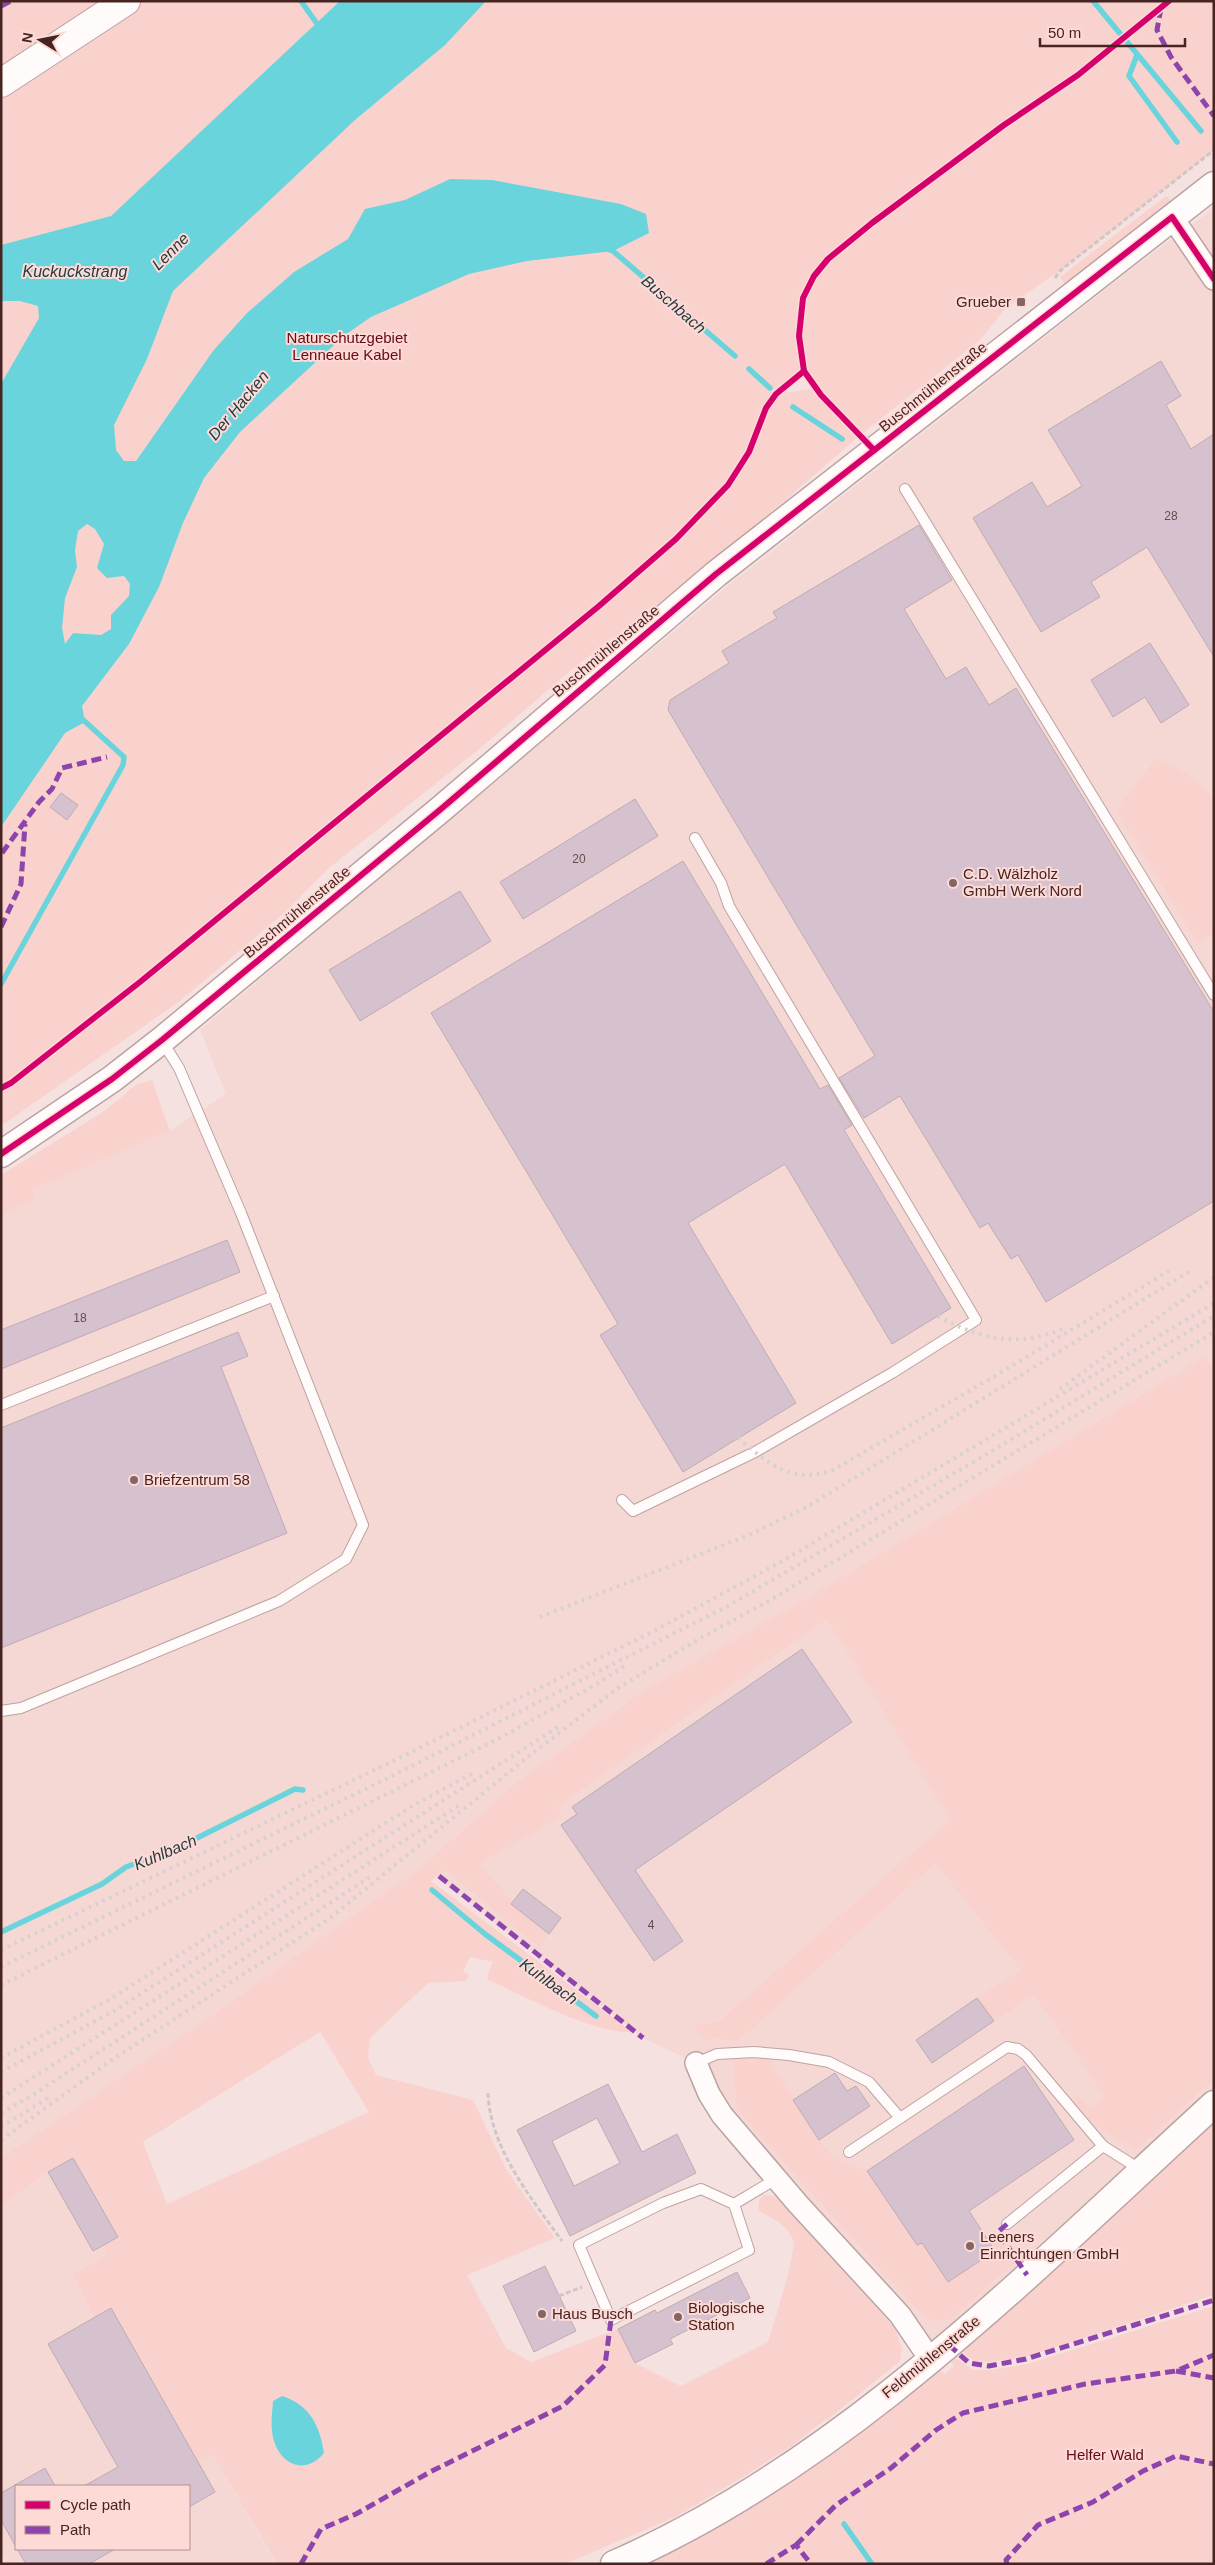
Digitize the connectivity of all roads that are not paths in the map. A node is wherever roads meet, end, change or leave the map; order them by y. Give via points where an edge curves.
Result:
1 (126, 1) edge
2 (1, 83) edge
3 (1214, 185) edge
4 (1172, 217) junction
5 (1211, 269) edge
6 (905, 489) dead end
7 (695, 838) dead end
8 (1214, 995) edge
9 (162, 1040) junction
10 (1, 1154) edge
11 (274, 1296) junction
12 (1, 1404) edge
13 (622, 1500) dead end
14 (1, 1710) edge
15 (696, 2063) joint
16 (1214, 2104) edge
17 (900, 2118) junction
18 (1103, 2146) junction
19 (849, 2152) dead end
20 (1141, 2170) junction
21 (776, 2180) junction
22 (734, 2204) junction
23 (1007, 2224) dead end
24 (930, 2359) junction
25 (614, 2564) edge

1 - 2 main road
3 - 4 street, Buschmühlenstraße
4 - 5 street
4 - 9 street, Buschmühlenstraße via 716,574 441,809
6 - 8 lane
7 - 13 lane via 721,883 730,906 976,1320 755,1452 633,1511
9 - 10 street, Buschmühlenstraße via 112,1079
9 - 11 lane via 180,1068
11 - 12 lane
11 - 14 lane via 364,1526 346,1559 279,1601 21,1708
15 - 17 lane via 717,2054 754,2052 789,2054 829,2062 869,2082
15 - 21 street via 722,2115
16 - 20 street, Feldmühlenstraße
17 - 18 lane via 1007,2047 1026,2055
17 - 19 lane
18 - 20 lane
18 - 23 lane
20 - 24 street, Feldmühlenstraße via 1028,2275
21 - 22 lane
21 - 24 street via 900,2315
22 - 22 lane via 749,2250 611,2320 579,2245 663,2203 701,2189
24 - 25 street, Feldmühlenstraße via 828,2439 720,2512

